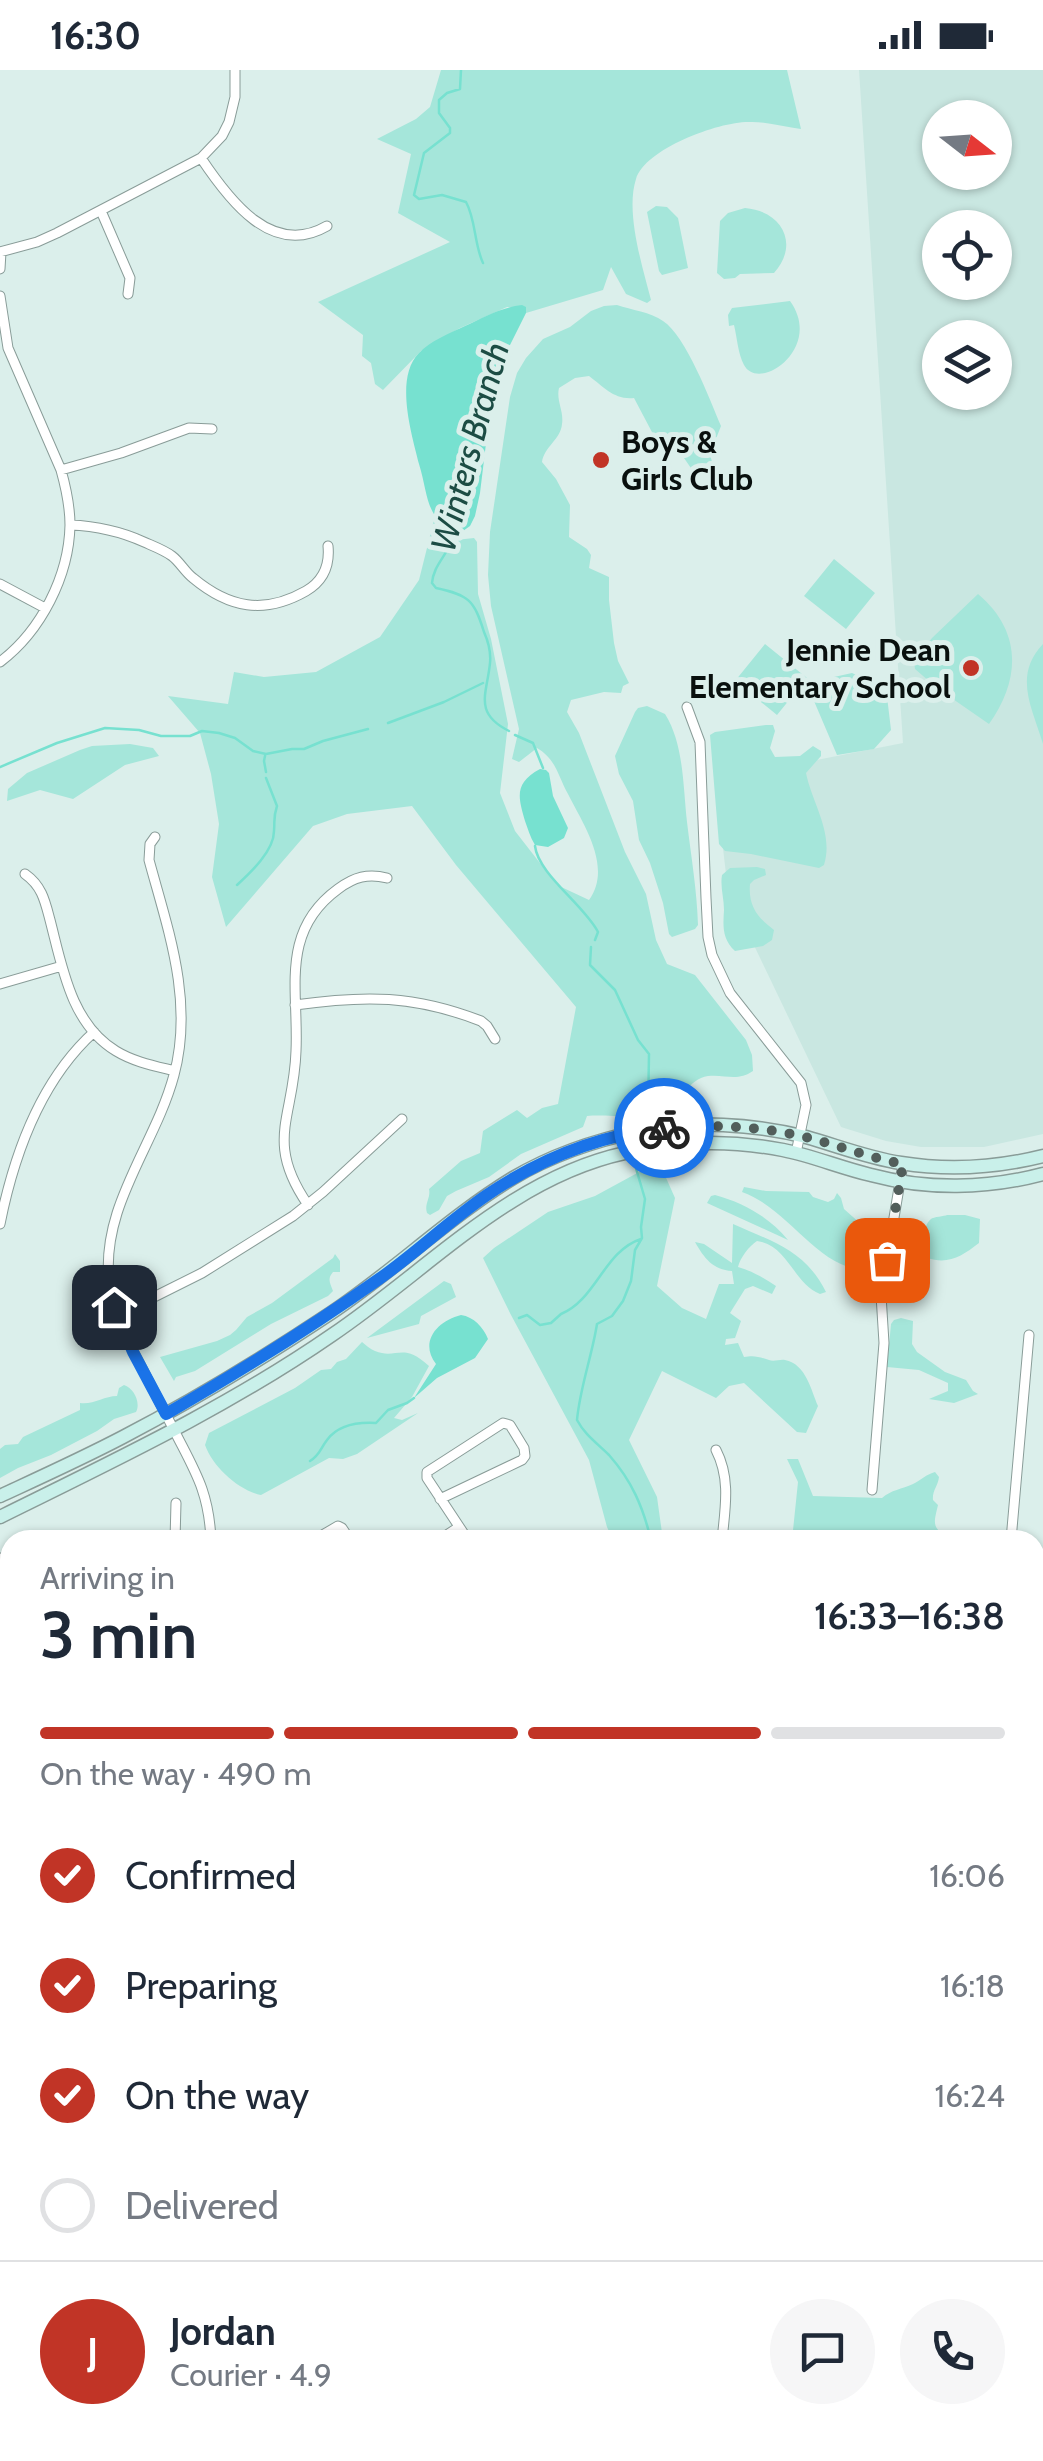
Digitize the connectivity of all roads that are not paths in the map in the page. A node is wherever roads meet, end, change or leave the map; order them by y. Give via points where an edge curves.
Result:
1 (235, 70) edge
2 (201, 158) junction
3 (101, 211) junction
4 (327, 226) dead end
5 (1, 252) edge
6 (0, 269) edge
7 (128, 294) dead end
8 (0, 296) edge
9 (212, 429) dead end
10 (61, 470) junction
11 (70, 525) junction
12 (328, 546) dead end
13 (0, 584) edge
14 (45, 608) junction
15 (0, 662) edge
16 (687, 707) dead end
17 (155, 837) dead end
18 (25, 874) dead end
19 (388, 878) dead end
20 (62, 966) junction
21 (0, 984) edge
22 (296, 1005) junction
23 (94, 1032) junction
24 (495, 1039) dead end
25 (175, 1071) junction
26 (402, 1119) dead end
27 (800, 1136) junction
28 (796, 1153) junction
29 (1043, 1156) edge
30 (903, 1164) junction
31 (1043, 1174) edge
32 (900, 1181) junction
33 (308, 1205) junction
34 (0, 1224) edge
35 (114, 1307) junction
36 (1029, 1335) dead end
37 (170, 1423) junction
38 (716, 1450) dead end
39 (872, 1490) dead end
40 (0, 1496) edge
41 (440, 1499) junction
42 (176, 1503) dead end
43 (0, 1517) edge
44 (459, 1527) junction
45 (176, 1530) edge
46 (210, 1530) edge
47 (454, 1530) edge
48 (461, 1530) edge
49 (723, 1530) edge
50 (1012, 1530) edge

1 - 2 street via 229,122
2 - 3 street
2 - 4 street via 231,199 268,228 296,237
3 - 5 street
3 - 7 street via 130,278
5 - 6 street
8 - 10 street via 8,348
9 - 10 street via 189,428
10 - 11 street
11 - 12 street via 148,544 218,597 250,606 285,602 310,588 324,574
11 - 14 street
13 - 14 street
14 - 15 street
16 - 27 street via 700,751 712,954 730,993 801,1084 806,1105
17 - 25 street via 149,860 180,987
18 - 20 street via 44,896
19 - 22 street via 350,881 320,906 298,949
20 - 21 street
20 - 23 street
22 - 24 street via 407,1000 476,1019
22 - 33 street via 284,1156
23 - 25 street via 123,1055
23 - 34 street via 62,1067 34,1118
25 - 35 street via 113,1222 108,1262
26 - 33 street
27 - 28 street
27 - 30 main road
27 - 37 main road via 668,1128 547,1160 486,1196 389,1272
28 - 32 main road
28 - 37 main road via 677,1144 605,1158 557,1176 489,1216 332,1336 261,1380
29 - 30 main road via 972,1169
30 - 32 street
31 - 32 main road via 964,1186
32 - 39 street via 882,1295
33 - 35 street via 202,1274
35 - 37 street
36 - 50 street
37 - 40 main road
37 - 43 main road
37 - 46 street via 205,1492
38 - 49 street via 727,1484
41 - 41 street via 522,1460 525,1452 510,1425 427,1472
41 - 44 street
42 - 45 street
44 - 47 street
44 - 48 street

